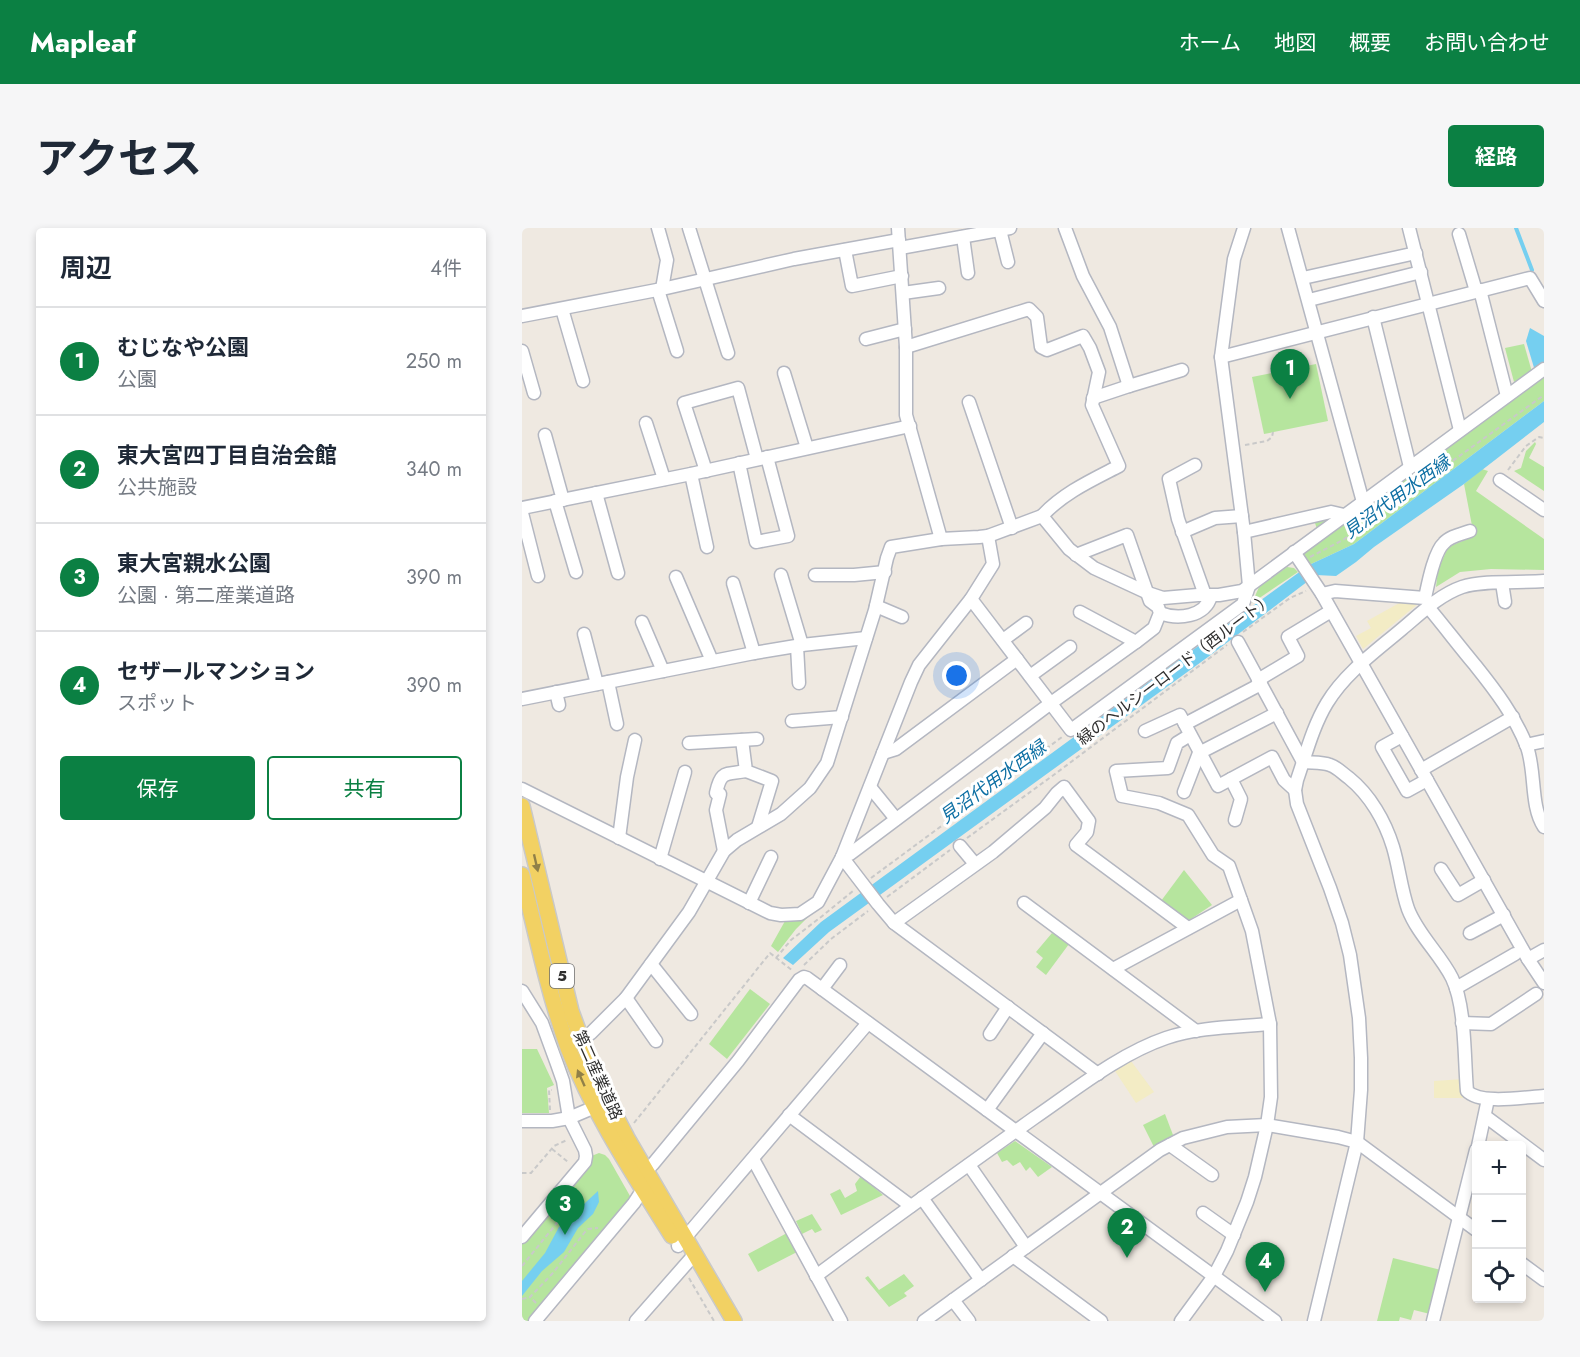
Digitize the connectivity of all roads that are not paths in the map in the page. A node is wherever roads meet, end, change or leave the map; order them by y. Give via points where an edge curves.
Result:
1 (658, 228) edge
2 (689, 228) edge
3 (1065, 228) edge
4 (1244, 228) edge
5 (1288, 228) edge
6 (1409, 228) edge
7 (1005, 229) edge
8 (983, 231) edge
9 (1459, 234) dead end
10 (963, 237) junction
11 (899, 239) edge
12 (845, 250) junction
13 (1416, 253) junction
14 (1008, 262) dead end
15 (1421, 272) junction
16 (969, 273) dead end
17 (902, 276) junction
18 (1303, 278) junction
19 (705, 279) junction
20 (939, 288) dead end
21 (660, 289) junction
22 (1478, 291) junction
23 (903, 293) junction
24 (1309, 300) junction
25 (1544, 301) edge
26 (1429, 303) junction
27 (562, 309) junction
28 (522, 316) edge
29 (1373, 317) junction
30 (905, 329) junction
31 (1317, 331) junction
32 (866, 339) dead end
33 (906, 347) junction
34 (522, 351) edge
35 (677, 351) dead end
36 (728, 353) dead end
37 (1221, 357) junction
38 (1544, 369) edge
39 (1182, 370) dead end
40 (784, 373) dead end
41 (583, 381) dead end
42 (1129, 386) junction
43 (534, 393) dead end
44 (1507, 396) junction
45 (1093, 398) junction
46 (969, 402) dead end
47 (646, 423) dead end
48 (910, 426) junction
49 (1460, 430) junction
50 (545, 435) dead end
51 (807, 448) junction
52 (762, 458) junction
53 (739, 463) junction
54 (1195, 465) dead end
55 (1410, 467) junction
56 (706, 471) junction
57 (690, 474) junction
58 (664, 480) junction
59 (1500, 480) road end
60 (596, 493) junction
61 (559, 500) junction
62 (1363, 502) junction
63 (522, 508) edge
64 (1544, 510) edge
65 (522, 513) edge
66 (1344, 515) junction
67 (1042, 516) junction
68 (1242, 516) junction
69 (1012, 528) junction
70 (1470, 531) dead end
71 (1182, 532) junction
72 (1244, 532) junction
73 (988, 536) junction
74 (941, 539) junction
75 (707, 547) dead end
76 (1076, 555) junction
77 (1300, 558) junction
78 (576, 572) dead end
79 (885, 572) junction
80 (618, 573) dead end
81 (781, 575) dead end
82 (815, 575) dead end
83 (538, 576) dead end
84 (676, 577) dead end
85 (733, 583) dead end
86 (1502, 583) junction
87 (1542, 584) edge
88 (1249, 586) junction
89 (1319, 589) junction
90 (1148, 593) junction
91 (1208, 595) junction
92 (972, 598) junction
93 (1505, 602) dead end
94 (1428, 603) junction
95 (876, 606) junction
96 (1331, 611) junction
97 (1080, 612) dead end
98 (1160, 613) junction
99 (902, 617) dead end
100 (642, 622) dead end
101 (1026, 623) dead end
102 (584, 634) dead end
103 (866, 638) junction
104 (1003, 640) junction
105 (1234, 641) road end
106 (1136, 642) junction
107 (799, 645) junction
108 (1070, 647) dead end
109 (754, 653) junction
110 (1017, 659) junction
111 (712, 661) junction
112 (1361, 664) junction
113 (663, 671) junction
114 (1030, 676) junction
115 (1259, 682) junction
116 (602, 683) junction
117 (800, 683) dead end
118 (522, 699) edge
119 (1051, 703) junction
120 (1276, 713) junction
121 (842, 717) junction
122 (1513, 717) junction
123 (792, 721) dead end
124 (617, 724) dead end
125 (1187, 730) junction
126 (1145, 731) dead end
127 (1402, 736) junction
128 (757, 739) dead end
129 (635, 740) dead end
130 (742, 740) junction
131 (1544, 741) edge
132 (689, 743) dead end
133 (1526, 745) junction
134 (883, 753) junction
135 (1199, 753) junction
136 (1303, 762) junction
137 (746, 771) junction
138 (685, 772) dead end
139 (1424, 775) junction
140 (1231, 779) junction
141 (870, 787) junction
142 (522, 789) edge
143 (1295, 790) junction
144 (1184, 792) dead end
145 (522, 806) edge
146 (896, 819) junction
147 (1235, 820) dead end
148 (758, 827) junction
149 (1544, 828) edge
150 (619, 838) junction
151 (959, 844) road end
152 (724, 851) junction
153 (771, 857) dead end
154 (842, 857) junction
155 (660, 859) junction
156 (975, 864) junction
157 (1441, 869) dead end
158 (522, 875) edge
159 (1484, 880) junction
160 (706, 882) junction
161 (1240, 900) junction
162 (749, 903) junction
163 (1024, 903) dead end
164 (1504, 915) junction
165 (894, 923) junction
166 (1188, 928) junction
167 (1470, 933) dead end
168 (1544, 950) edge
169 (1515, 954) dead end
170 (1528, 959) junction
171 (651, 963) junction
172 (840, 964) dead end
173 (1113, 969) junction
174 (1544, 983) edge
175 (1456, 988) junction
176 (822, 989) junction
177 (522, 990) edge
178 (1536, 994) dead end
179 (626, 998) junction
180 (1008, 1007) junction
181 (522, 1014) edge
182 (536, 1014) junction
183 (691, 1014) dead end
184 (868, 1023) junction
185 (1462, 1023) junction
186 (1270, 1024) junction
187 (1196, 1031) junction
188 (1043, 1033) junction
189 (990, 1034) dead end
190 (581, 1039) junction
191 (656, 1041) dead end
192 (1098, 1074) junction
193 (1544, 1096) edge
194 (1488, 1099) junction
195 (602, 1105) junction
196 (987, 1110) junction
197 (789, 1115) junction
198 (1485, 1116) junction
199 (569, 1118) junction
200 (522, 1121) edge
201 (1267, 1125) junction
202 (1016, 1131) junction
203 (1479, 1141) edge
204 (1357, 1142) junction
205 (1170, 1145) junction
206 (753, 1159) junction
207 (1544, 1160) edge
208 (969, 1165) junction
209 (1472, 1167) edge
210 (1212, 1175) dead end
211 (641, 1177) junction
212 (1101, 1192) junction
213 (922, 1198) junction
214 (911, 1206) junction
215 (1203, 1213) dead end
216 (1460, 1217) junction
217 (1472, 1227) edge
218 (1234, 1235) junction
219 (522, 1237) edge
220 (682, 1242) junction
221 (1026, 1247) junction
222 (1013, 1256) junction
223 (690, 1264) junction
224 (1526, 1267) edge
225 (816, 1276) junction
226 (1214, 1276) junction
227 (981, 1280) junction
228 (1544, 1280) edge
229 (953, 1300) junction
230 (1434, 1320) edge
231 (535, 1321) edge
232 (636, 1321) edge
233 (722, 1321) edge
234 (734, 1321) edge
235 (841, 1321) edge
236 (924, 1321) edge
237 (969, 1321) edge
238 (1101, 1321) edge
239 (1180, 1321) edge
240 (1275, 1321) edge
241 (1314, 1321) edge

1 - 21 street via 667,260
2 - 19 street
3 - 42 street via 1083,276 1110,327
4 - 37 street via 1234,260
5 - 18 street
6 - 13 street
7 - 8 street
7 - 14 street
8 - 10 street
9 - 22 street
10 - 11 street
10 - 16 street
11 - 12 street
11 - 17 street
12 - 17 street via 852,286
12 - 19 street
13 - 15 street
13 - 18 street
15 - 24 street
15 - 26 street
17 - 23 street
18 - 24 street
19 - 21 street
19 - 36 street
20 - 23 street
21 - 27 street
21 - 35 street
22 - 25 street via 1530,278
22 - 26 street
22 - 44 street
23 - 30 street
24 - 31 street
26 - 29 street
26 - 49 street
27 - 28 street
27 - 41 street
29 - 31 street
29 - 55 street
30 - 32 street
30 - 33 street
31 - 37 street
31 - 62 street
33 - 45 street via 1029,309 1037,317 1041,347 1047,350 1083,336 1099,372
33 - 48 street via 906,415
34 - 43 street
37 - 68 street
38 - 44 street
39 - 42 street
40 - 51 street
42 - 45 street
44 - 49 street
45 - 67 street via 1092,405 1119,466 1073,491
46 - 69 street
47 - 58 street
48 - 51 street
48 - 74 street
49 - 55 street
50 - 61 street
51 - 52 street
52 - 53 street
52 - 53 street via 788,536 756,542
52 - 56 street via 738,388 684,403
53 - 56 street
54 - 71 street via 1168,479
55 - 62 street
56 - 57 street
57 - 58 street
57 - 75 street
58 - 60 street
59 - 64 street
60 - 61 street
60 - 80 street
61 - 63 street
61 - 78 street
62 - 66 street
65 - 83 street
66 - 72 street via 1331,512
66 - 77 street
67 - 69 street
67 - 76 street
68 - 71 street via 1215,518
68 - 72 street
69 - 73 street
70 - 94 street via 1442,544 1431,572
71 - 91 street
72 - 88 street
73 - 74 street
73 - 92 street via 993,564
74 - 79 street via 891,547
76 - 90 street via 1094,568
76 - 90 street via 1127,535
77 - 88 street
77 - 89 street
79 - 82 street
79 - 95 street
81 - 107 street
84 - 111 street
85 - 109 street
86 - 87 street
86 - 93 street
86 - 94 street via 1463,587
88 - 91 street via 1232,594
88 - 119 street via 1243,604 1071,730
89 - 94 street
89 - 96 street
90 - 91 street via 1163,598
90 - 98 street
91 - 98 street via 1209,603 1194,614
92 - 104 street
92 - 134 street via 920,665
94 - 112 street
94 - 122 street
95 - 99 street
95 - 103 street
96 - 112 street
96 - 115 street via 1288,637 1298,656
97 - 106 street
98 - 106 street via 1154,628
100 - 113 street
101 - 104 street
102 - 116 street
103 - 107 street
103 - 121 street
104 - 110 street
105 - 115 street
106 - 119 street
107 - 109 street
107 - 117 street
108 - 114 street
109 - 111 street
110 - 114 street
110 - 134 street via 896,749
111 - 113 street
112 - 127 street
112 - 136 street via 1327,702
113 - 116 street
114 - 119 street
115 - 120 street
115 - 125 street
116 - 118 street via 558,699
116 - 124 street
119 - 146 street
120 - 135 street
120 - 136 street
121 - 123 street
121 - 148 street via 827,763 810,789 781,814
122 - 133 street
122 - 139 street
125 - 126 street via 1180,716
125 - 135 street
125 - 161 street via 1177,743 1168,768 1116,771 1122,796 1159,803 1188,815 1213,855 1229,866
127 - 139 street
127 - 139 street via 1382,747 1407,791
128 - 130 street
129 - 150 street
130 - 132 street
130 - 137 street
131 - 133 street
133 - 149 street via 1534,775 1536,811
134 - 141 street
135 - 140 street via 1218,786
135 - 144 street
136 - 143 street
136 - 175 street via 1332,765 1371,802 1394,849 1408,909
137 - 148 street via 772,781
137 - 152 street via 719,780 716,810
138 - 155 street
139 - 159 street
140 - 143 street via 1272,756 1284,780
140 - 147 street via 1241,799
141 - 146 street
141 - 154 street
142 - 150 street
143 - 204 street via 1342,923 1356,987 1361,1058
145 -> 190 main road, 第二産業道路 / 5 via 566,992
146 - 154 street
148 - 152 street
150 - 155 street
151 - 156 street
152 - 160 street
153 - 162 street
154 - 162 street via 818,902 800,914 770,913
154 - 165 street
155 - 160 street
156 - 165 street
156 - 166 street via 1045,808 1064,787 1089,821 1087,832 1076,845
157 - 159 street via 1458,895
195 -> 158 main road, 第二産業道路 / 5 via 577,1069 558,1017
159 - 164 street
160 - 162 street
160 - 171 street
161 - 166 street
161 - 186 street via 1252,931
163 - 173 street
164 - 167 street
164 - 170 street
165 - 180 street
166 - 173 street
168 - 170 street
169 - 175 street
170 - 174 street
171 - 179 street
171 - 183 street
172 - 176 street
173 - 187 street
175 - 185 street
176 - 184 street
176 - 211 street via 807,978 799,980 738,1061
177 - 182 street
178 - 185 street via 1491,1024
179 - 190 street
179 - 191 street
180 - 188 street
180 - 189 street
181 - 182 street
182 - 199 street via 563,1081
184 - 196 street
184 - 197 street
185 - 194 street via 1467,1091
186 - 187 street
186 - 201 street via 1271,1097
187 - 192 street via 1144,1047
188 - 192 street
188 - 196 street
190 - 195 main road, 第二産業道路 / 5
192 - 202 street
193 - 194 street
194 - 198 street
195 - 199 street
195 - 211 main road, 第二産業道路 / 5 via 625,1137
196 - 202 street
197 - 206 street
197 - 214 street
198 - 203 street
198 - 207 street
199 - 200 street
199 - 219 street via 585,1150 585,1162
201 - 204 street
201 - 205 street via 1227,1127
201 - 218 street via 1255,1177
202 - 208 street
202 - 212 street
204 - 216 street
204 - 241 street
205 - 210 street
205 - 212 street
206 - 220 street
206 - 225 street
208 - 213 street
208 - 221 street
209 - 216 street
211 - 220 main road, 第二産業道路 / 5
211 - 231 street via 634,1203
212 - 221 street
212 - 226 street
213 - 214 street
213 - 227 street
214 - 225 street
215 - 218 street
216 - 217 street
216 - 230 street
218 - 226 street
220 - 223 main road, 第二産業道路 / 5
221 - 222 street
222 - 227 street
222 - 238 street
223 - 232 street
223 - 233 main road, 第二産業道路 / 5
223 - 234 main road, 第二産業道路 / 5
224 - 228 street
225 - 235 street
226 - 239 street
226 - 240 street
227 - 229 street
229 - 236 street
229 - 237 street

